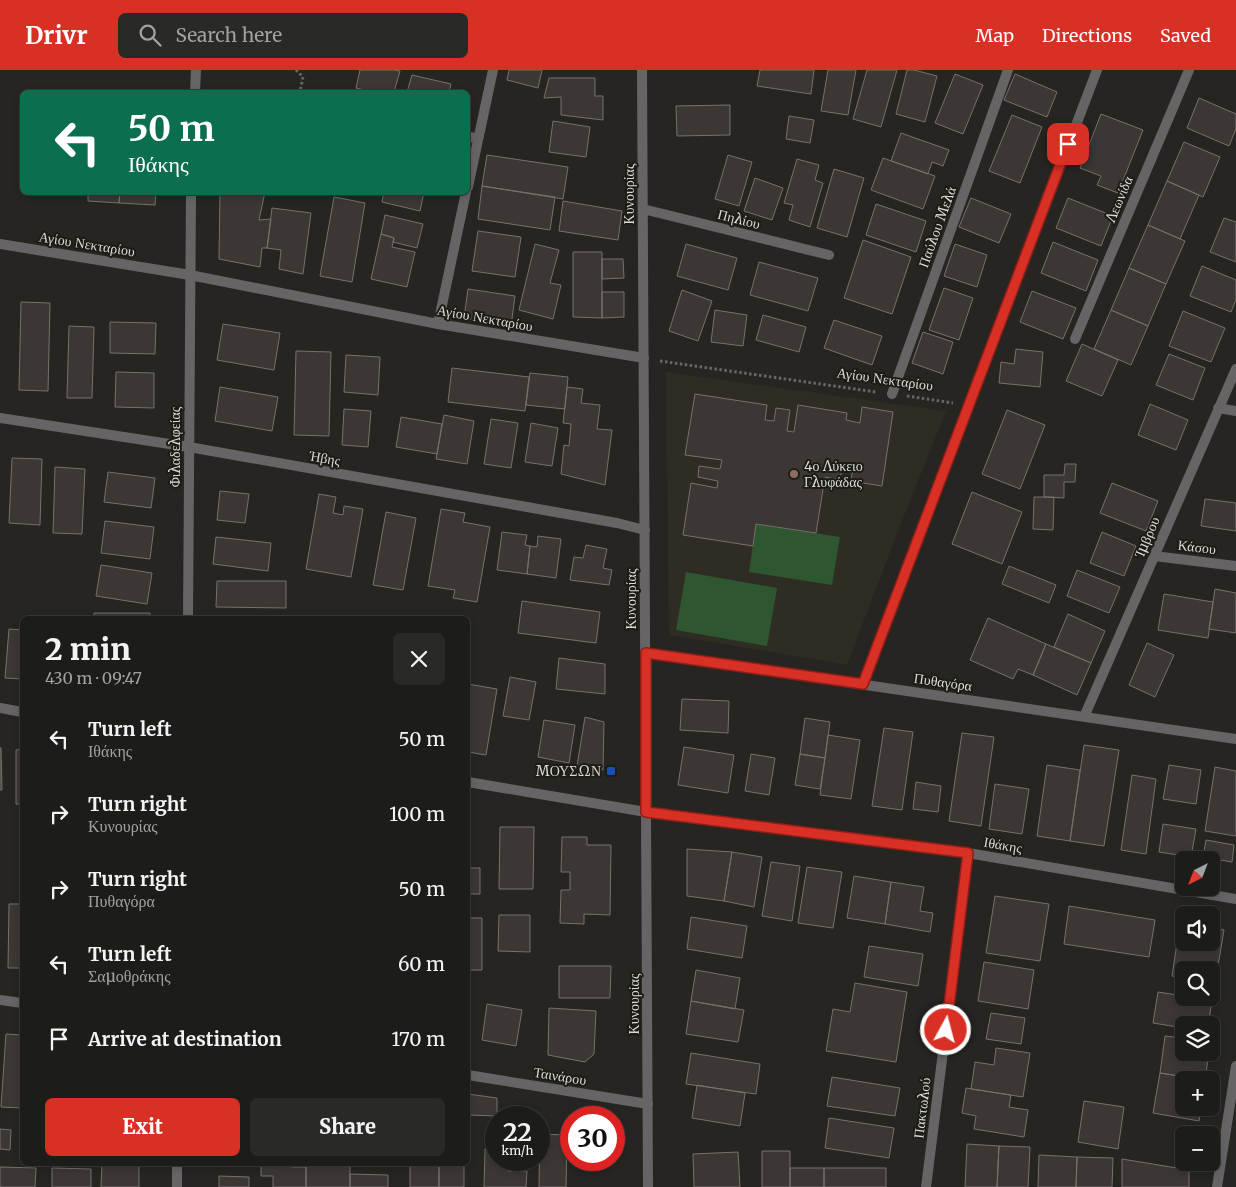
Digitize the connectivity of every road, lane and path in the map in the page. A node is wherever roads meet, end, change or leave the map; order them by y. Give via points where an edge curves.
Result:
1 (196, 70) edge
2 (296, 70) edge
3 (493, 70) edge
4 (642, 70) edge
5 (1008, 70) edge
6 (1097, 70) edge
7 (1188, 70) edge
8 (195, 90) edge
9 (300, 90) edge
10 (473, 138) edge
11 (470, 167) edge
12 (191, 195) edge
13 (465, 195) edge
14 (643, 209) junction
15 (0, 244) edge
16 (829, 256) dead end
17 (190, 275) junction
18 (438, 324) junction
19 (1075, 339) dead end
20 (644, 358) junction
21 (1236, 369) edge
22 (892, 394) junction
23 (968, 405) junction
24 (1218, 408) junction
25 (1236, 411) edge
26 (0, 418) edge
27 (189, 447) junction
28 (645, 530) junction
29 (1154, 556) junction
30 (1236, 566) edge
31 (188, 616) edge
32 (646, 653) junction
33 (863, 684) junction
34 (0, 708) edge
35 (20, 712) edge
36 (1084, 717) junction
37 (1236, 739) edge
38 (470, 782) edge
39 (646, 812) junction
40 (968, 853) junction
41 (1236, 899) edge
42 (0, 1000) edge
43 (20, 1003) edge
44 (1236, 1066) edge
45 (470, 1075) edge
46 (648, 1104) junction
47 (177, 1166) edge
48 (177, 1187) edge
49 (648, 1187) edge
50 (926, 1187) edge
51 (1217, 1187) edge

1 - 8 street
2 - 9 path via 303,77
3 - 10 street
4 - 14 street, Κυνουρίας
5 - 22 street, Παύλου Μελά
6 - 23 street
7 - 19 street, Λεωνίδα
10 - 11 street
12 - 17 street, Φιλαδελφείας
13 - 18 street
14 - 16 street, Πηλίου
14 - 20 street, Κυνουρίας
15 - 17 street, Αγίου Νεκταρίου
17 - 18 street, Αγίου Νεκταρίου
17 - 27 street, Φιλαδελφείας
18 - 20 street, Αγίου Νεκταρίου
20 - 22 path, Αγίου Νεκταρίου
20 - 28 street, Κυνουρίας
21 - 24 street, Ίμβρου
22 - 23 path, Αγίου Νεκταρίου
23 - 33 street
24 - 25 street
24 - 29 street, Ίμβρου
26 - 27 street, Ήβης
27 - 28 street, Ήβης
27 - 31 street, Φιλαδελφείας
28 - 32 street, Κυνουρίας
29 - 30 street, Κάσου
29 - 36 street, Ίμβρου
32 - 33 street, Πυθαγόρα
32 - 39 street, Κυνουρίας
33 - 36 street, Πυθαγόρα
34 - 35 street
36 - 37 street, Πυθαγόρα
38 - 39 street, Ιθάκης
39 - 40 street, Ιθάκης
39 - 46 street, Κυνουρίας
40 - 41 street, Ιθάκης
40 - 50 street, Πακτωλού
42 - 43 street
44 - 51 street
45 - 46 street, Ταινάρου
46 - 49 street, Κυνουρίας
47 - 48 street

